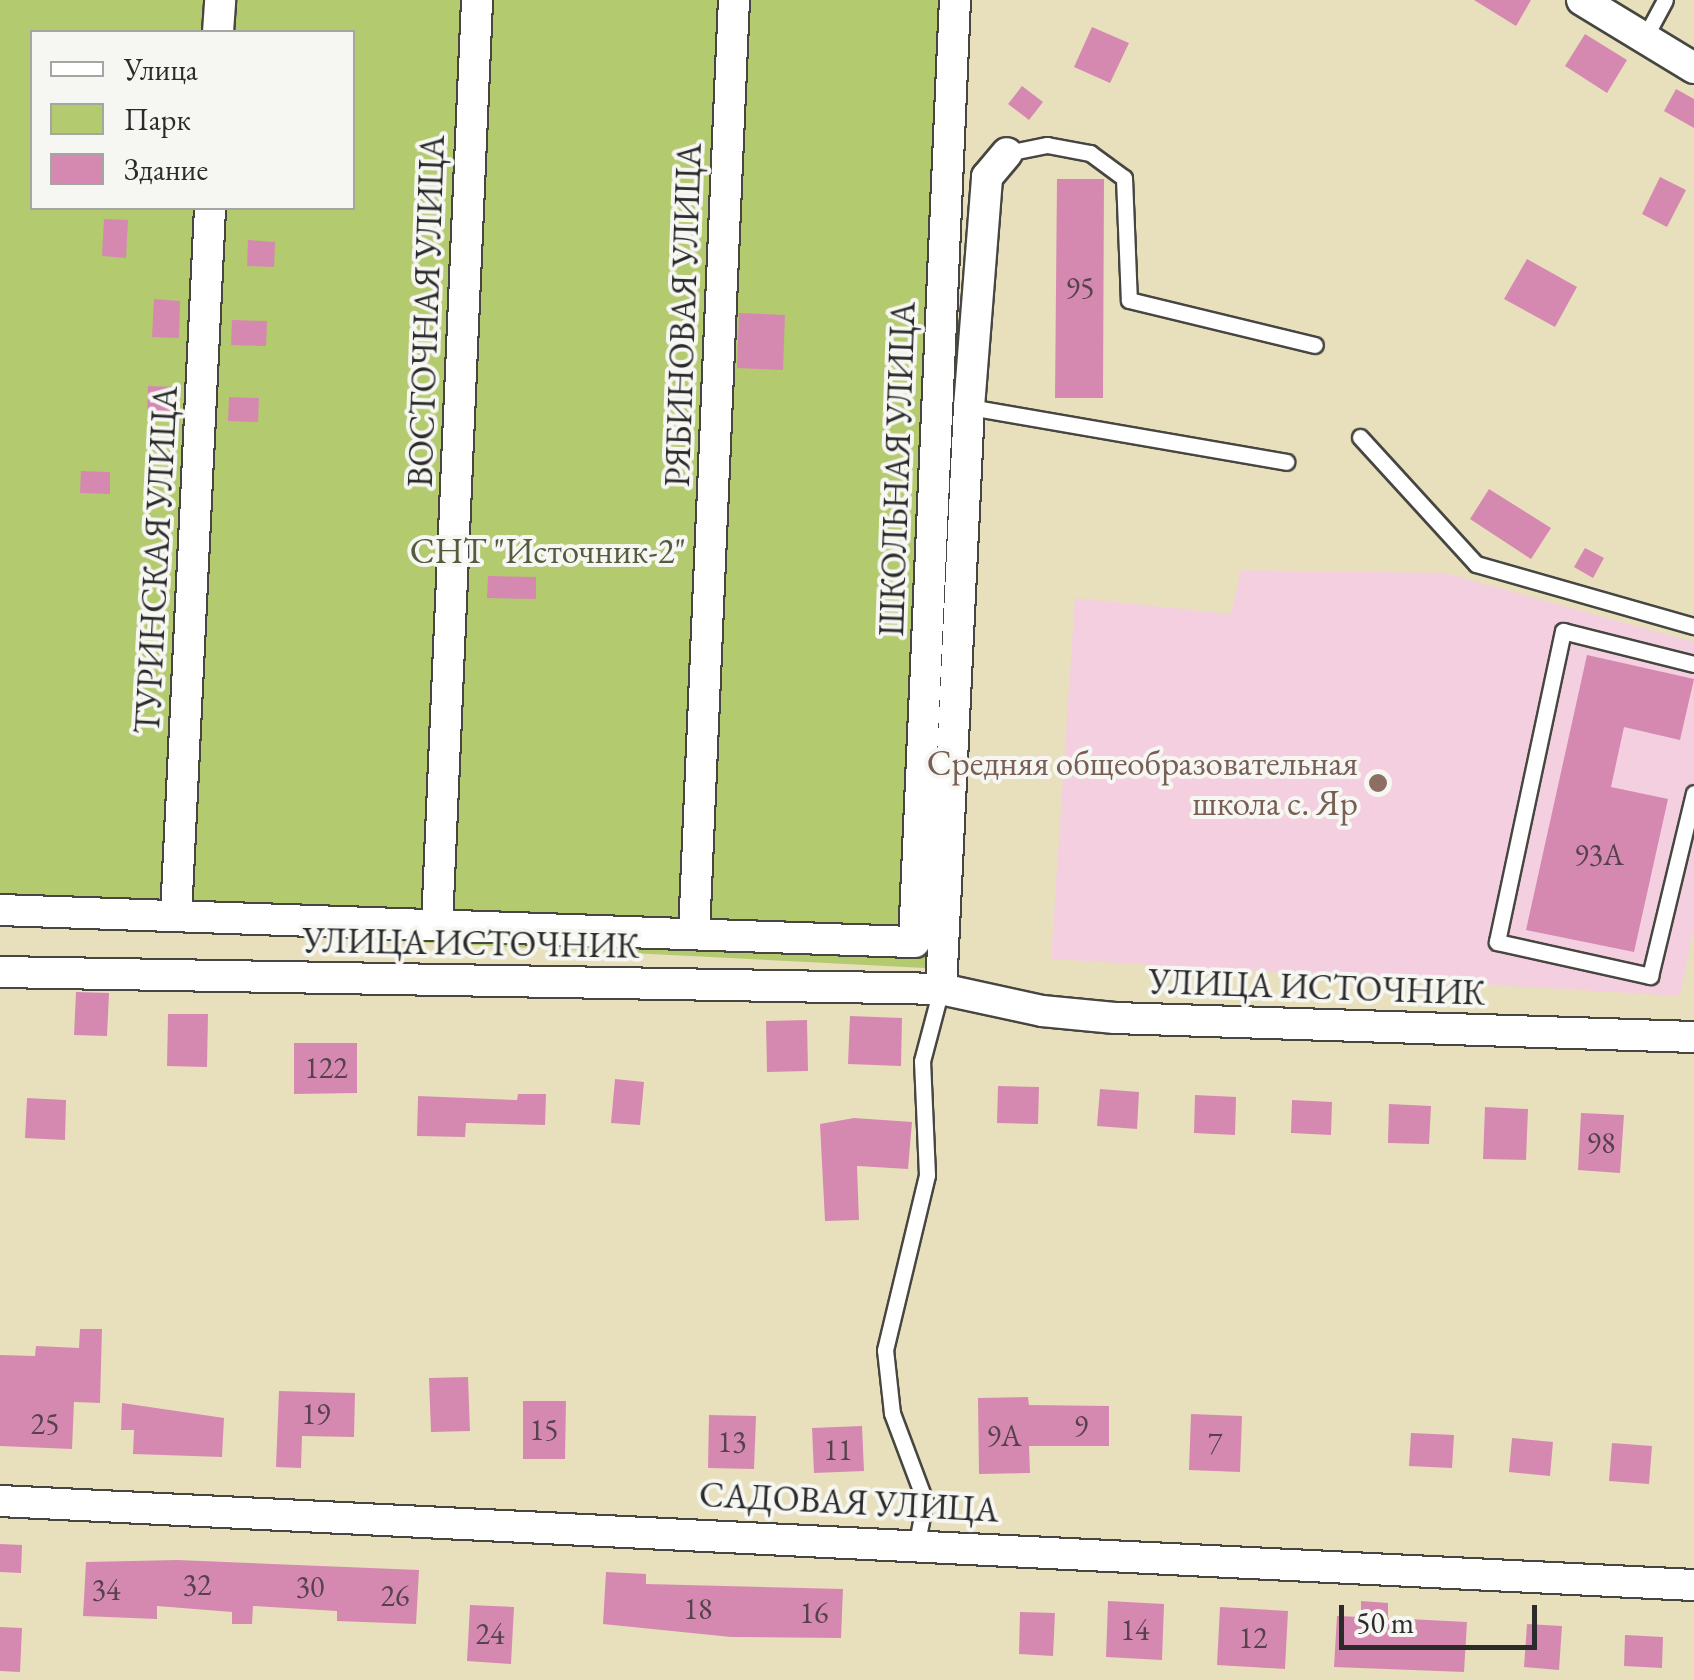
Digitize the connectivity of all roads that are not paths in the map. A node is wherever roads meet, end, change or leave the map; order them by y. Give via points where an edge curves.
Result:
1 (220, 0) edge
2 (477, 0) edge
3 (734, 0) edge
4 (954, 0) edge
5 (1582, 0) edge
6 (1664, 0) edge
7 (218, 30) edge
8 (1644, 39) junction
9 (1694, 68) edge
10 (1007, 153) joint
11 (210, 210) edge
12 (1316, 346) dead end
13 (968, 407) junction
14 (1360, 437) dead end
15 (1286, 462) dead end
16 (1694, 626) edge
17 (1694, 664) edge
18 (1694, 793) edge
19 (0, 910) edge
20 (176, 916) junction
21 (437, 925) junction
22 (694, 934) junction
23 (0, 972) edge
24 (941, 989) junction
25 (1694, 1037) edge
26 (0, 1501) edge
27 (917, 1542) junction
28 (1694, 1585) edge

1 - 7 street
2 - 21 street, ВОСТОЧНАЯ УЛИЦА
3 - 22 street, РЯБИНОВАЯ УЛИЦА
4 - 22 street, ШКОЛЬНАЯ УЛИЦА via 914,942
5 - 8 street
6 - 8 lane
8 - 9 street
10 - 12 lane via 1047,145 1090,153 1124,178 1129,300
10 - 13 street via 987,177
11 - 20 street, ТУРИНСКАЯ УЛИЦА
13 - 15 lane
13 - 24 street
14 - 16 lane via 1476,564
17 - 18 lane via 1563,631 1497,942 1650,976
19 - 20 street
20 - 21 street
21 - 22 street
23 - 24 street, УЛИЦА ИСТОЧНИК
24 - 25 street, УЛИЦА ИСТОЧНИК via 1115,1018
24 - 27 lane via 922,1061 926,1176 884,1350 892,1413 925,1501
26 - 27 street, САДОВАЯ УЛИЦА
27 - 28 street, САДОВАЯ УЛИЦА

